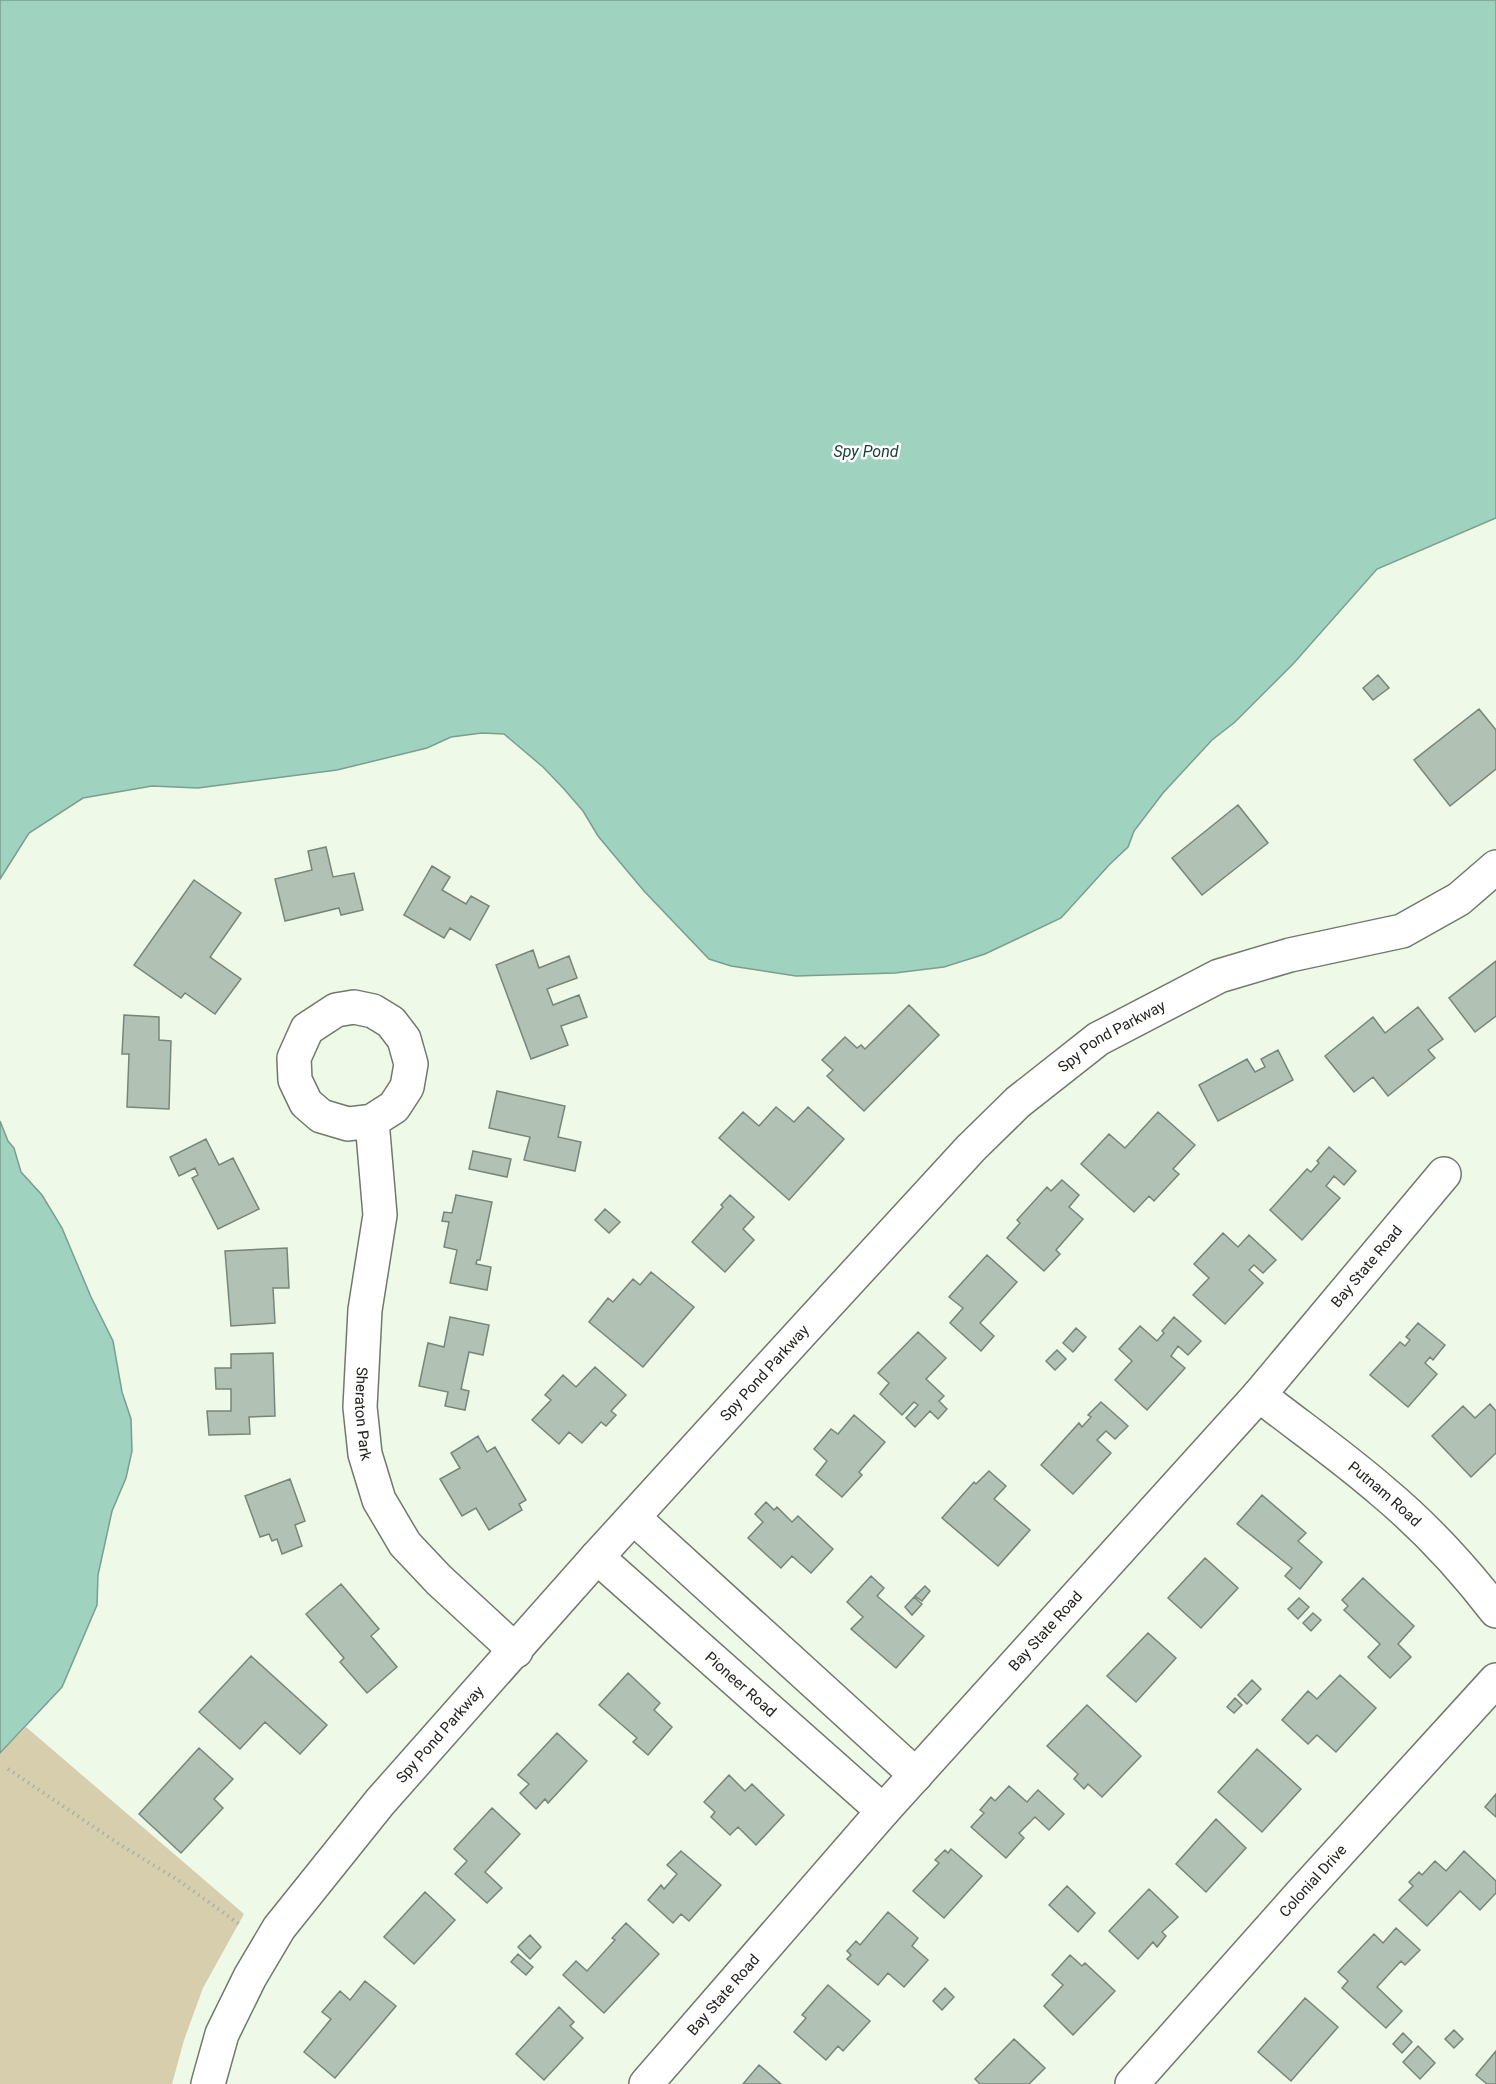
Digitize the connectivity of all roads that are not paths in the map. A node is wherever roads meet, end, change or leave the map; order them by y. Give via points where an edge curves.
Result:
1 (1496, 867) edge
2 (372, 1121) dead end
3 (1444, 1174) dead end
4 (1259, 1395) junction
5 (634, 1518) junction
6 (597, 1557) junction
7 (1496, 1611) edge
8 (516, 1651) junction
9 (1496, 1680) edge
10 (916, 1775) junction
11 (883, 1811) junction
12 (208, 2084) edge
13 (646, 2084) edge
14 (1132, 2084) edge

1 - 5 street, Spy Pond Parkway via 1459,898 1402,931 1290,955 1219,976 1098,1039 1018,1102 970,1148
2 - 8 street, Sheraton Park via 380,1215 365,1310 360,1407 365,1454 379,1500 405,1544
3 - 4 street, Bay State Road
4 - 7 street, Putnam Road via 1383,1491 1431,1537
4 - 10 street, Bay State Road
5 - 6 street, Spy Pond Parkway
5 - 10 street
6 - 8 street, Spy Pond Parkway
6 - 11 street, Pioneer Road
8 - 12 street, Spy Pond Parkway via 380,1802 279,1928 222,2034
9 - 14 street, Colonial Drive
10 - 11 street, Bay State Road
11 - 13 street, Bay State Road

